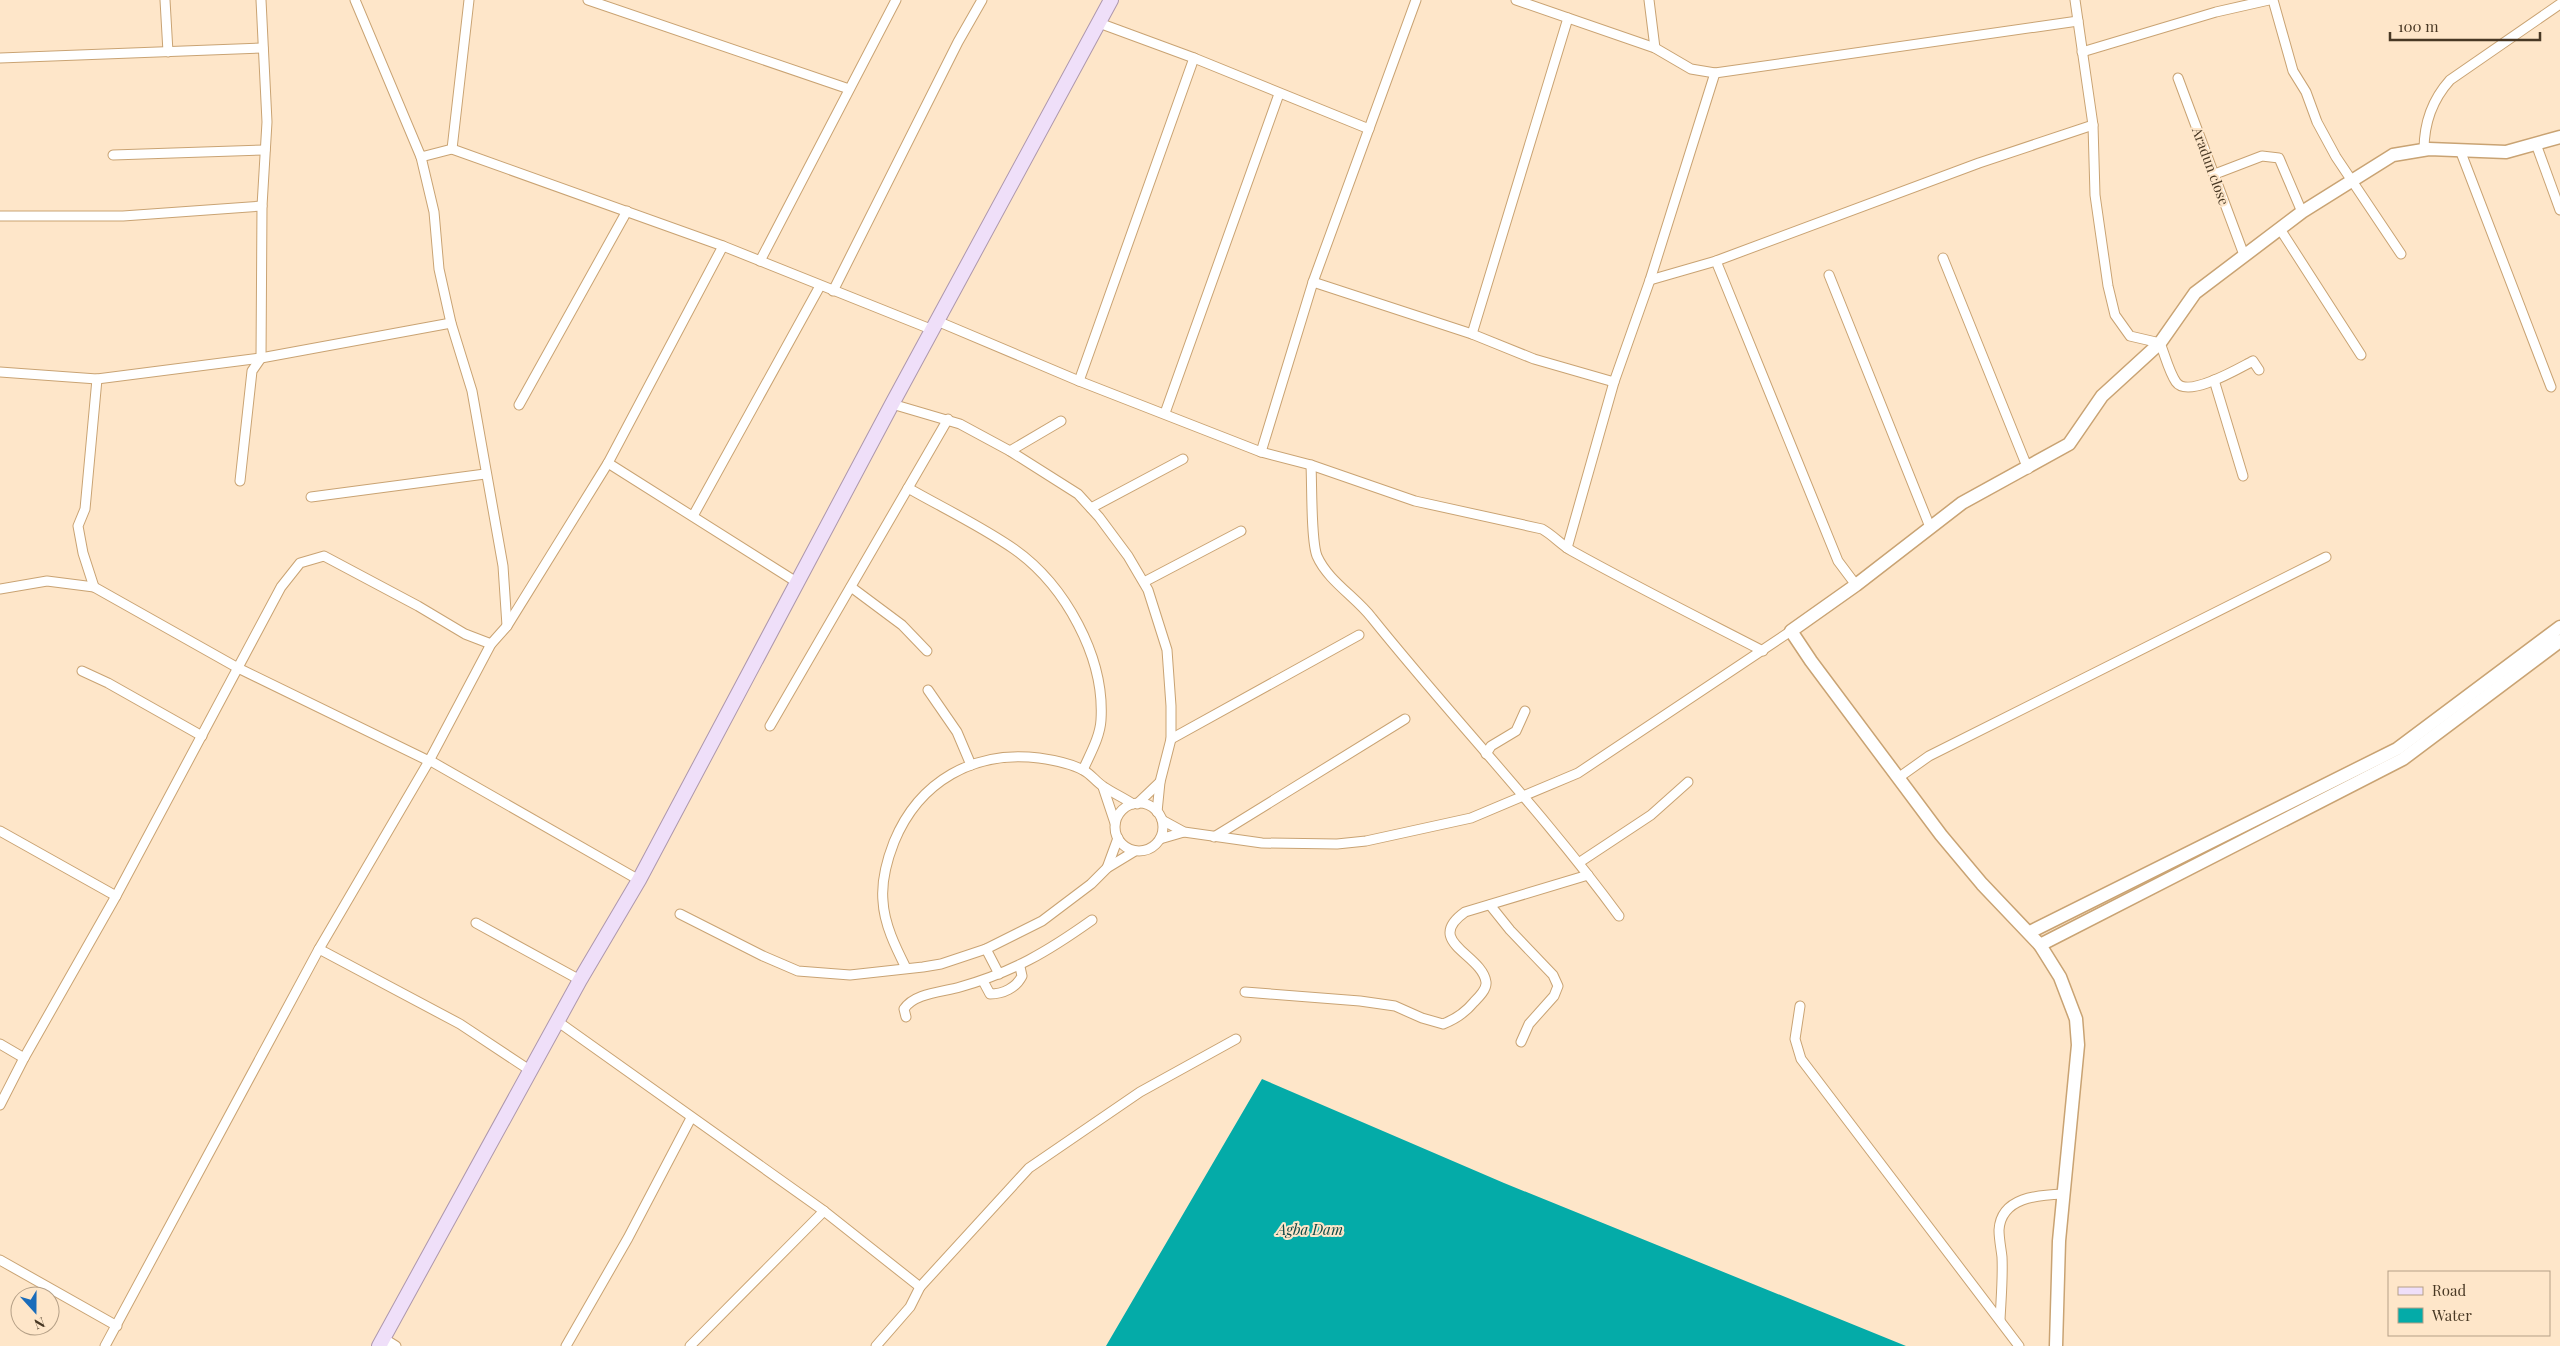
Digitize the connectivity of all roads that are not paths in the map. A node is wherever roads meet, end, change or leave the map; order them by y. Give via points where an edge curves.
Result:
1 (165, 0) edge
2 (260, 0) edge
3 (355, 0) edge
4 (469, 0) edge
5 (588, 0) edge
6 (896, 0) edge
7 (982, 0) edge
8 (1111, 0) edge
9 (1416, 0) edge
10 (1516, 0) edge
11 (1650, 0) edge
12 (2075, 0) edge
13 (2271, 0) edge
14 (2557, 4) edge
15 (1568, 18) junction
16 (2078, 21) junction
17 (1099, 23) junction
18 (263, 48) junction
19 (1655, 48) junction
20 (168, 52) junction
21 (2082, 52) junction
22 (0, 58) edge
23 (1194, 58) junction
24 (1715, 73) junction
25 (2178, 78) dead end
26 (849, 89) junction
27 (1279, 94) junction
28 (2093, 125) junction
29 (1369, 130) junction
30 (2560, 137) edge
31 (2536, 144) junction
32 (452, 149) junction
33 (265, 150) junction
34 (2424, 150) junction
35 (2460, 150) junction
36 (113, 155) dead end
37 (421, 157) junction
38 (2215, 174) junction
39 (2352, 180) junction
40 (262, 206) junction
41 (2560, 210) edge
42 (627, 211) junction
43 (2302, 212) junction
44 (0, 216) edge
45 (2280, 229) junction
46 (723, 246) junction
47 (2401, 254) dead end
48 (2244, 255) junction
49 (1943, 258) dead end
50 (1716, 261) junction
51 (760, 262) junction
52 (1829, 275) dead end
53 (1650, 280) junction
54 (1313, 282) junction
55 (820, 286) junction
56 (833, 291) junction
57 (451, 323) junction
58 (935, 326) junction
59 (1472, 334) junction
60 (2160, 343) junction
61 (2361, 355) dead end
62 (262, 358) junction
63 (2259, 370) dead end
64 (0, 372) edge
65 (97, 378) junction
66 (2214, 380) junction
67 (1079, 381) junction
68 (1614, 382) junction
69 (2551, 388) dead end
70 (892, 404) junction
71 (519, 405) dead end
72 (1165, 413) junction
73 (948, 419) junction
74 (1061, 421) dead end
75 (1010, 451) junction
76 (1261, 452) junction
77 (1183, 459) dead end
78 (608, 463) junction
79 (1311, 465) junction
80 (2028, 468) junction
81 (485, 474) junction
82 (2243, 476) dead end
83 (240, 481) dead end
84 (908, 488) junction
85 (311, 497) dead end
86 (1091, 508) junction
87 (693, 516) junction
88 (1930, 527) junction
89 (1241, 531) dead end
90 (1567, 548) junction
91 (2326, 557) dead end
92 (1144, 582) junction
93 (798, 583) junction
94 (1856, 586) junction
95 (94, 587) junction
96 (851, 587) junction
97 (0, 589) edge
98 (507, 626) junction
99 (2560, 627) edge
100 (1791, 631) junction
101 (1359, 635) dead end
102 (2560, 641) edge
103 (491, 644) junction
104 (1763, 650) junction
105 (926, 652) dead end
106 (238, 668) junction
107 (82, 671) dead end
108 (928, 690) dead end
109 (1526, 712) dead end
110 (1405, 719) dead end
111 (770, 726) dead end
112 (202, 736) junction
113 (1171, 740) junction
114 (1486, 754) junction
115 (429, 761) junction
116 (970, 765) junction
117 (1083, 770) junction
118 (1898, 778) junction
119 (1160, 782) junction
120 (1688, 782) dead end
121 (1103, 786) junction
122 (1523, 798) junction
123 (1135, 804) junction
124 (1160, 816) junction
125 (1115, 823) junction
126 (0, 831) edge
127 (1184, 832) junction
128 (1214, 837) junction
129 (1118, 838) junction
130 (1160, 839) junction
131 (1135, 851) junction
132 (1580, 862) junction
133 (1107, 868) junction
134 (1588, 875) junction
135 (639, 880) junction
136 (116, 896) junction
137 (1490, 905) junction
138 (680, 914) dead end
139 (1619, 916) dead end
140 (1092, 920) dead end
141 (476, 923) dead end
142 (2030, 932) junction
143 (2040, 945) junction
144 (319, 949) junction
145 (986, 949) junction
146 (1020, 966) junction
147 (906, 968) junction
148 (999, 974) junction
149 (580, 980) junction
150 (983, 981) junction
151 (1245, 992) dead end
152 (1800, 1006) dead end
153 (906, 1017) dead end
154 (557, 1021) junction
155 (1236, 1039) dead end
156 (1521, 1042) dead end
157 (0, 1044) edge
158 (24, 1058) junction
159 (531, 1071) junction
160 (0, 1105) edge
161 (691, 1118) junction
162 (2063, 1194) junction
163 (824, 1211) junction
164 (0, 1260) edge
165 (920, 1287) junction
166 (2000, 1320) junction
167 (117, 1326) junction
168 (381, 1342) edge
169 (105, 1346) edge
170 (396, 1346) edge
171 (566, 1346) edge
172 (690, 1346) edge
173 (876, 1346) edge
174 (2019, 1346) edge
175 (2056, 1346) edge

1 - 20 street
2 - 18 street
3 - 37 street
4 - 32 street
5 - 26 street
6 - 26 street
7 - 56 street
8 - 17 main road
9 - 29 street
10 - 15 street
11 - 19 street
12 - 16 street
13 - 21 street via 2216,12
13 - 39 street via 2293,71 2306,92 2317,122
14 - 34 street via 2450,80 2427,119
15 - 19 street
15 - 59 street
16 - 21 street
16 - 24 street
17 - 23 street
17 - 58 main road
18 - 20 street
18 - 33 street via 267,122
19 - 24 street via 1691,69
20 - 22 street
21 - 28 street
23 - 27 street
23 - 67 street
24 - 53 street
25 - 38 street, Aradun close
26 - 51 street
27 - 29 street
27 - 72 street
28 - 50 street via 1979,163
28 - 60 street via 2095,195 2115,315 2130,336
29 - 54 street
30 - 31 street
31 - 35 street via 2506,152
31 - 41 street
32 - 37 street
32 - 42 street
33 - 36 street
33 - 40 street
34 - 35 street
34 - 39 street via 2393,155
35 - 69 street
37 - 57 street via 434,212 439,269
38 - 43 street via 2262,156 2279,158
38 - 48 street, Aradun close
39 - 43 street
39 - 47 street
40 - 44 street via 123,216
40 - 62 street
42 - 46 street
42 - 71 street
43 - 45 street
45 - 48 street
45 - 61 street
46 - 51 street
46 - 78 street
48 - 60 street via 2195,293
49 - 80 street
50 - 53 street
50 - 94 street via 1838,561
51 - 55 street
52 - 88 street
53 - 68 street
54 - 59 street
54 - 76 street
55 - 56 street
55 - 87 street
56 - 58 street
57 - 62 street
57 - 81 street via 472,392
58 - 67 street
58 - 70 main road
59 - 68 street via 1534,359
60 - 66 street via 2176,383 2185,388
60 - 80 street via 2102,396 2069,444
62 - 65 street
62 - 83 street via 252,370
63 - 66 street via 2254,361
64 - 65 street
65 - 95 street via 85,509 78,526
66 - 82 street
67 - 72 street
68 - 90 street
70 - 73 street
70 - 93 main road
72 - 76 street
73 - 75 street
73 - 84 street
74 - 75 street
75 - 86 street via 1078,494
76 - 79 street
77 - 86 street
78 - 87 street
78 - 98 street
79 - 90 street via 1415,500 1542,529
79 - 114 street via 1316,551 1322,564 1366,610
80 - 88 street via 1962,504
81 - 85 street
81 - 98 street via 502,566
84 - 96 street
84 - 117 street via 1014,549 1058,595 1086,639 1098,675 1101,720
86 - 92 street
87 - 93 street
88 - 94 street
89 - 92 street
90 - 104 street
91 - 118 street via 1929,756
92 - 113 street via 1167,650
93 - 135 main road
94 - 100 street
95 - 97 street via 47,580
95 - 106 street
96 - 105 street via 902,625
96 - 111 street
98 - 103 street
99 - 142 street via 2397,749
100 - 104 street
100 - 118 street
101 - 113 street
102 - 143 street via 2403,759
103 - 106 street via 465,634 324,556 300,563 280,588
103 - 115 street
104 - 122 street via 1578,773
106 - 112 street
106 - 115 street
107 - 112 street
108 - 116 street via 957,732
109 - 114 street via 1516,731 1491,746
110 - 128 street
112 - 136 street
113 - 119 street
114 - 122 street
115 - 135 street
115 - 144 street
116 - 117 street via 1014,756 1041,758
116 - 147 street via 948,775 916,803 899,830 886,861 883,901 892,941
117 - 121 street
118 - 142 street via 1982,884
119 - 123 street
119 - 124 street
120 - 132 street via 1651,815
121 - 123 street
121 - 125 street
122 - 128 street via 1471,818 1366,841 1262,843
122 - 132 street
123 - 124 street via 1148,805
123 - 125 street via 1123,809
124 - 127 street
124 - 130 street
125 - 129 street
126 - 136 street
127 - 128 street
127 - 130 street
129 - 131 street via 1125,847
129 - 133 street
130 - 131 street via 1146,850
131 - 133 street
132 - 134 street
133 - 145 street via 1042,921
134 - 137 street
134 - 139 street
135 - 149 main road
136 - 158 street
137 - 151 street via 1465,912 1450,927 1450,937 1486,982 1484,990 1463,1014 1443,1024 1386,1005
137 - 156 street via 1553,975 1558,986 1554,996 1529,1024
138 - 147 street via 798,971 850,975
140 - 146 street
141 - 149 street
142 - 143 street
143 - 162 street via 2060,977 2076,1019 2078,1045
144 - 159 street via 460,1024
144 - 167 street
145 - 147 street via 941,964
145 - 148 street
146 - 148 street
146 - 150 street via 1020,980 1001,993 990,994
148 - 150 street
149 - 154 main road
150 - 153 street via 915,999 904,1009
152 - 166 street via 1796,1039 1801,1059
154 - 159 main road
154 - 161 street
155 - 165 street via 1140,1092 1029,1168
157 - 158 street
158 - 160 street
159 - 168 main road
161 - 163 street
161 - 171 street
162 - 166 street via 2036,1195 2022,1200 2008,1208 2001,1218
162 - 175 street
163 - 165 street
163 - 172 street
164 - 167 street
165 - 173 street via 910,1307
166 - 174 street
167 - 169 street
168 - 170 street

